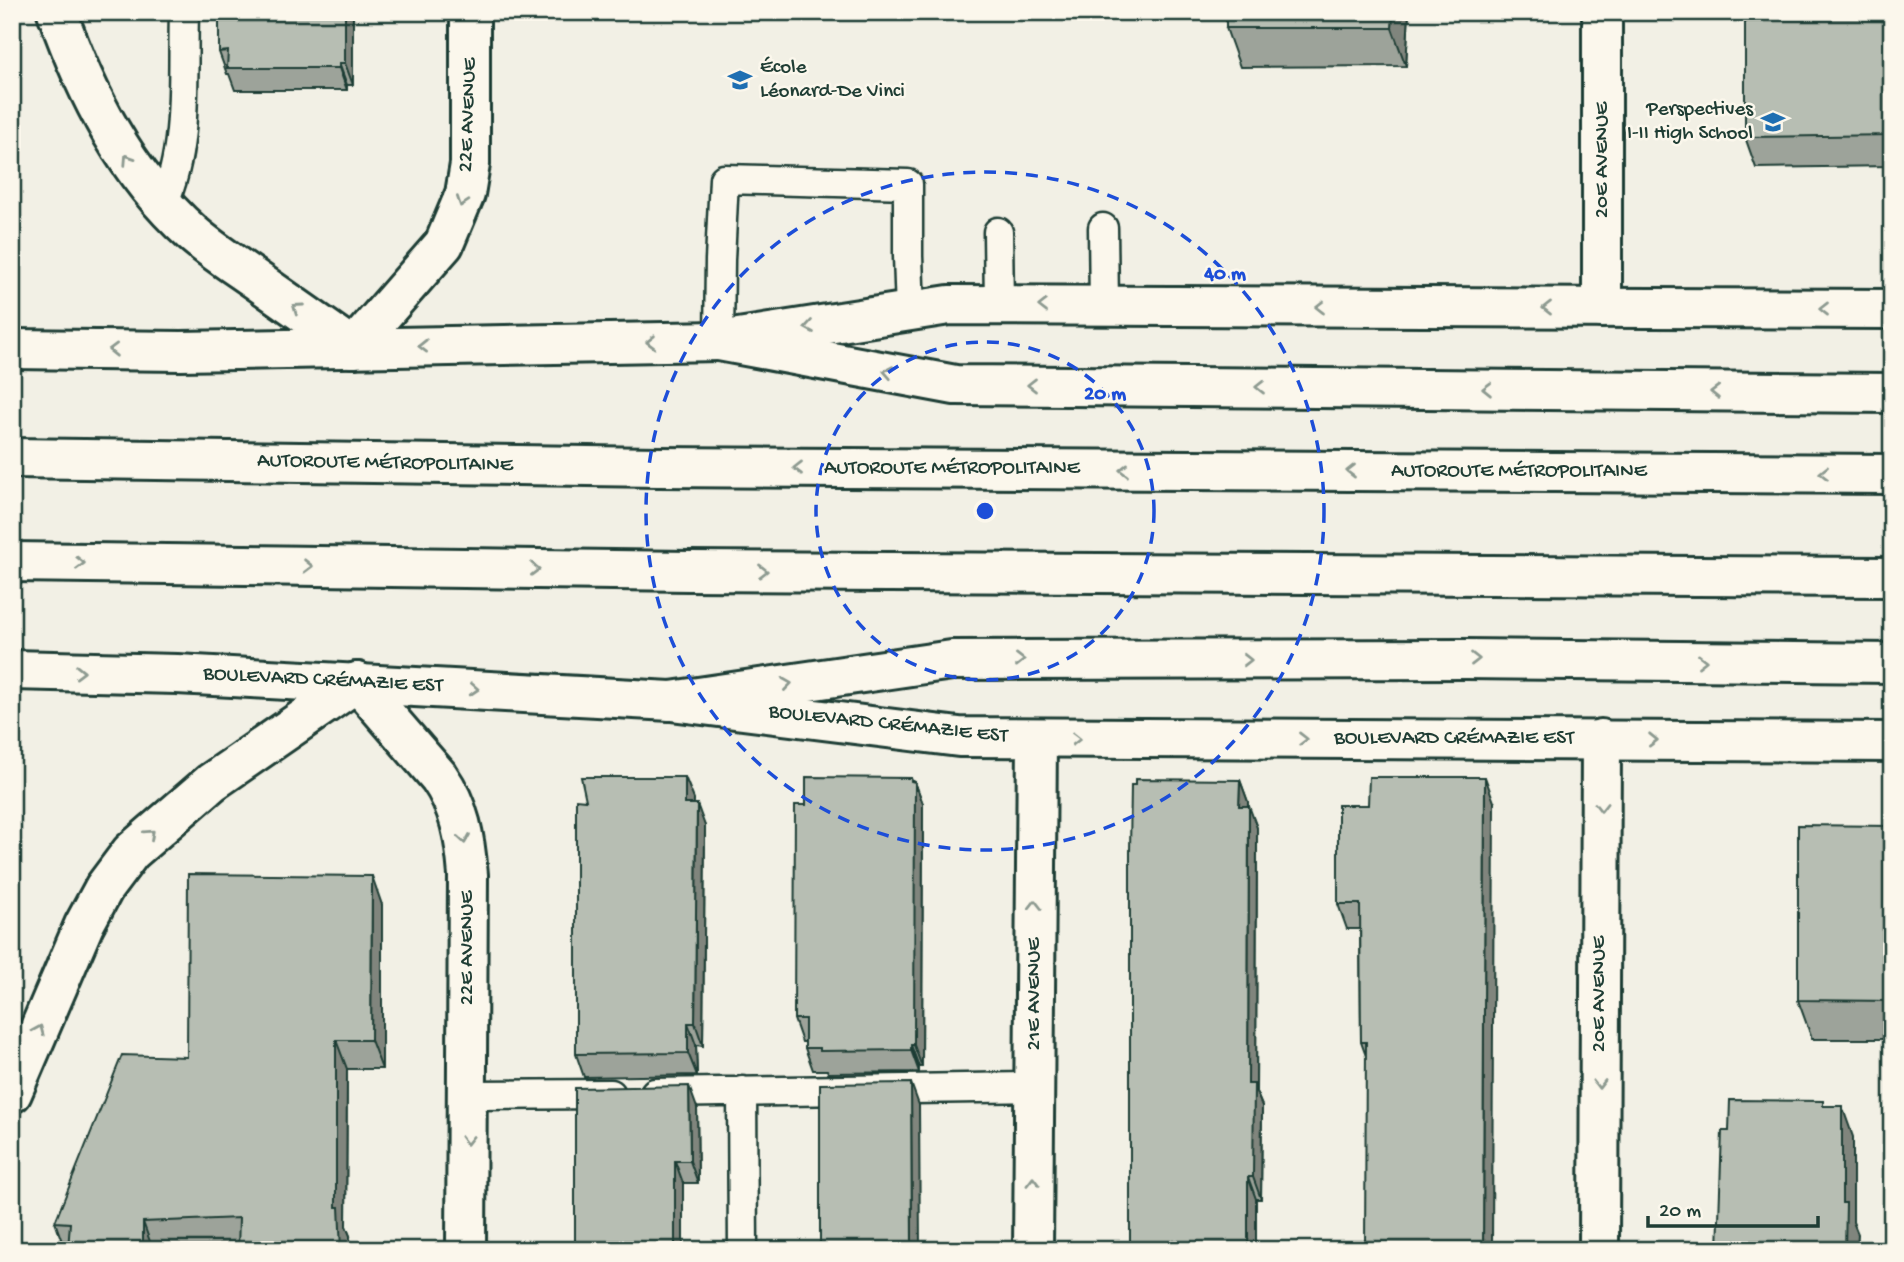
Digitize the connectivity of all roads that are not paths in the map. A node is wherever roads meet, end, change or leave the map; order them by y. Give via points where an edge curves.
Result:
1 (57, 12) edge
2 (184, 12) edge
3 (470, 12) edge
4 (1602, 12) edge
5 (163, 204) junction
6 (1103, 228) dead end
7 (998, 232) dead end
8 (999, 306) junction
9 (1104, 306) junction
10 (1602, 308) junction
11 (1892, 309) edge
12 (910, 312) junction
13 (719, 341) junction
14 (353, 348) junction
15 (12, 349) edge
16 (1892, 393) edge
17 (12, 458) edge
18 (1892, 474) edge
19 (12, 562) edge
20 (1892, 577) edge
21 (1892, 663) edge
22 (12, 670) edge
23 (357, 682) junction
24 (671, 701) junction
25 (1037, 739) junction
26 (1601, 739) junction
27 (1892, 742) edge
28 (1034, 1087) junction
29 (742, 1091) junction
30 (12, 1093) edge
31 (467, 1095) junction
32 (466, 1250) edge
33 (743, 1250) edge
34 (1033, 1250) edge
35 (1599, 1250) edge

5 -> 1 main road via 113,136
2 - 5 lane via 181,129 172,184
3 -> 14 main road, 22E AVENUE via 470,164 465,194 444,244
4 - 10 main road, 20E AVENUE
14 -> 5 main road via 207,246
6 - 9 lane
7 - 8 lane
9 -> 8 main road
8 - 12 main road via 949,305
10 -> 9 main road
11 -> 10 main road
12 -> 13 main road
12 - 13 lane via 908,184 724,178
13 -> 14 main road
16 -> 13 main road via 955,385
14 -> 15 main road
18 -> 17 main road, AUTOROUTE MÉTROPOLITAINE via 658,467
19 -> 20 main road
24 -> 21 main road via 951,660
22 -> 23 main road, BOULEVARD CRÉMAZIE EST
23 -> 24 main road, BOULEVARD CRÉMAZIE EST
30 -> 23 main road via 84,925 131,852 212,782
23 -> 31 main road, 22E AVENUE via 449,791 465,836
24 - 25 main road, BOULEVARD CRÉMAZIE EST via 959,737
25 -> 26 main road, BOULEVARD CRÉMAZIE EST
28 -> 25 main road, 21E AVENUE
26 -> 27 main road, BOULEVARD CRÉMAZIE EST
26 -> 35 main road, 20E AVENUE
28 - 29 lane
34 -> 28 main road, 21E AVENUE
29 - 31 lane
29 - 33 lane
31 -> 32 main road, 22E AVENUE

